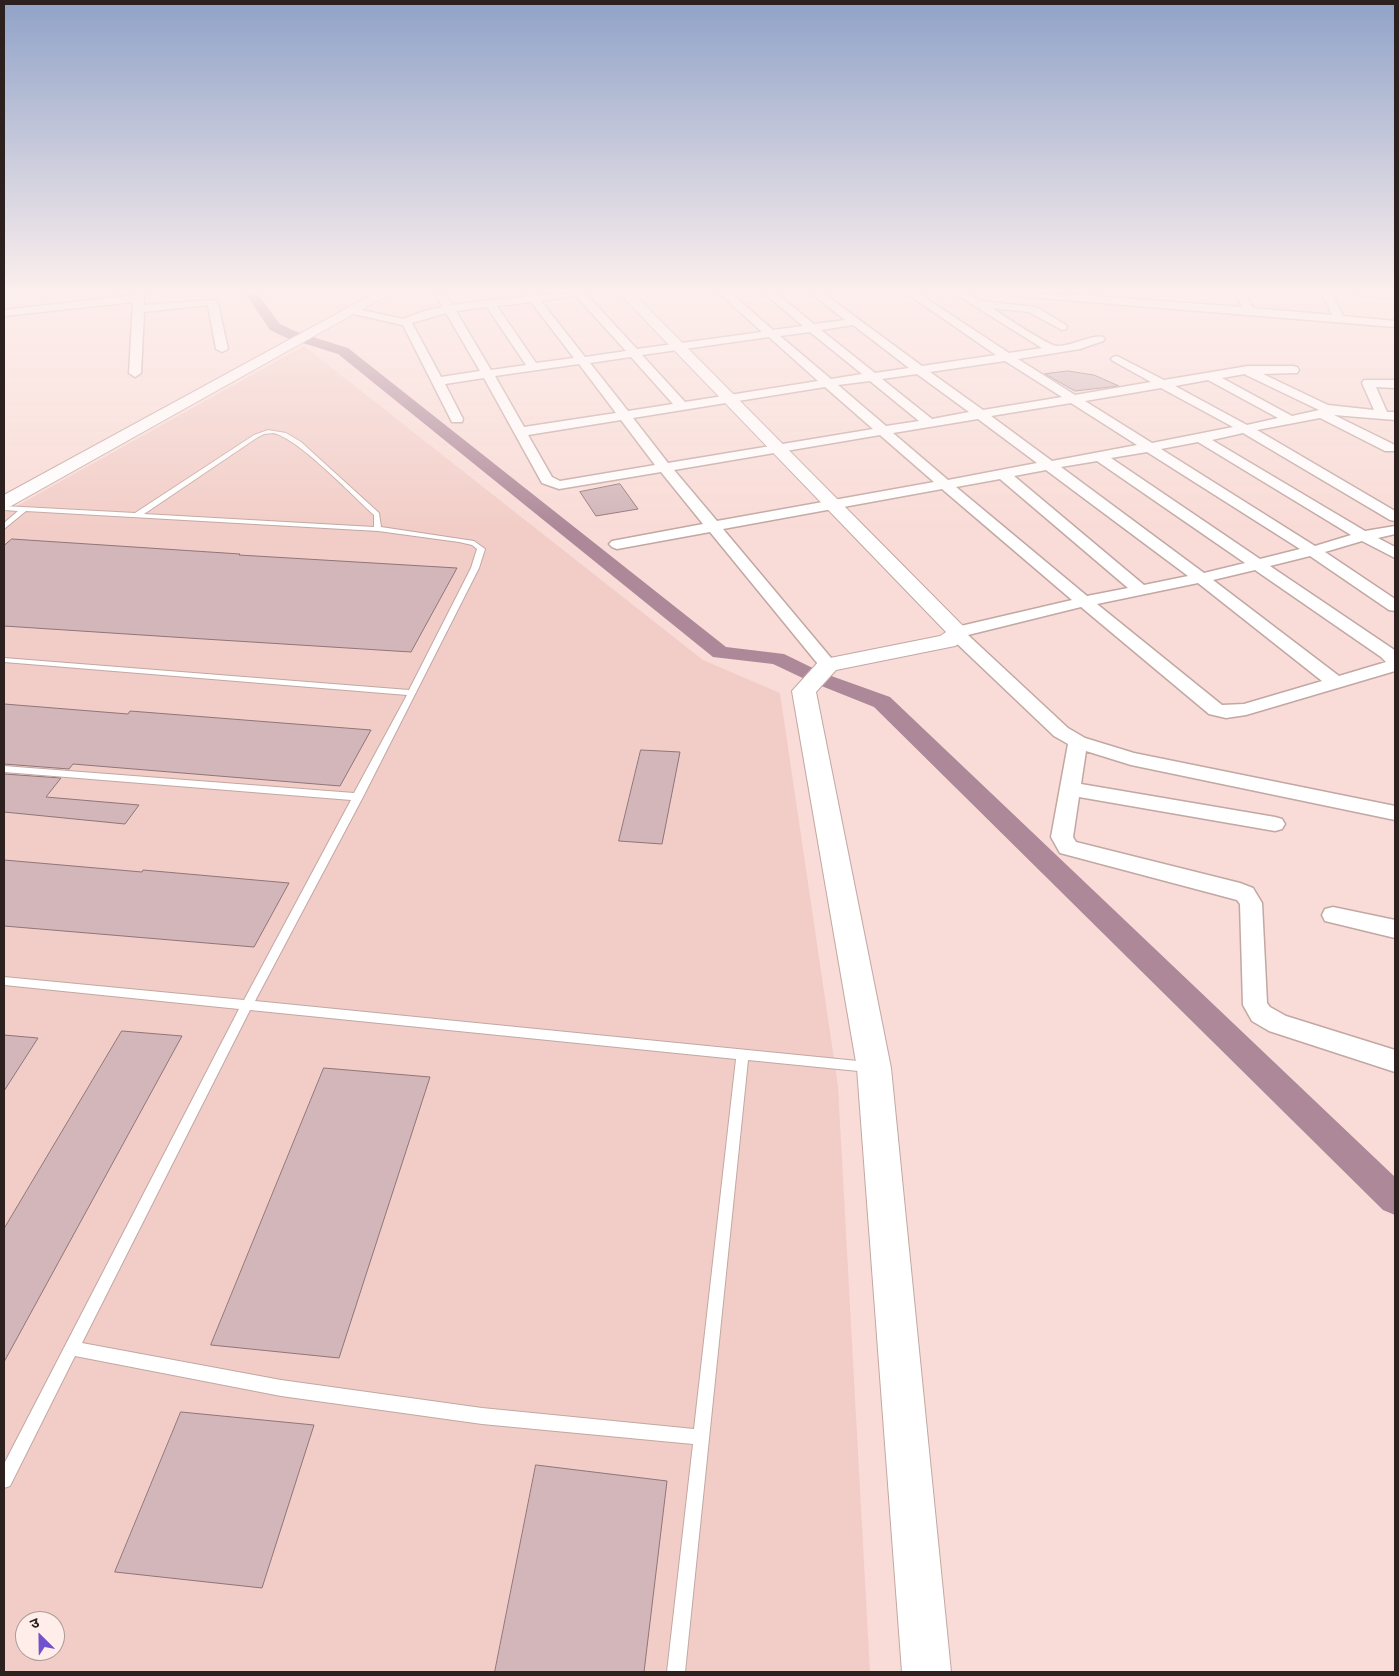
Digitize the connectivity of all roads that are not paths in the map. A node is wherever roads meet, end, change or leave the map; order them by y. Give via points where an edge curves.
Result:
1 (242, 371) edge
2 (431, 371) edge
3 (486, 371) edge
4 (506, 371) edge
5 (590, 371) edge
6 (650, 371) edge
7 (702, 371) edge
8 (814, 371) edge
9 (866, 371) edge
10 (909, 371) edge
11 (921, 371) edge
12 (1030, 371) edge
13 (1140, 371) edge
14 (1240, 371) edge
15 (1250, 371) edge
16 (488, 374) junction
17 (872, 376) junction
18 (1210, 376) junction
19 (437, 382) junction
20 (828, 383) junction
21 (1395, 384) edge
22 (1166, 385) junction
23 (729, 399) junction
24 (1074, 399) junction
25 (682, 406) junction
26 (1328, 412) junction
27 (980, 414) junction
28 (624, 415) junction
29 (1389, 415) edge
30 (457, 419) dead end
31 (1291, 420) junction
32 (928, 422) junction
33 (884, 430) junction
34 (1245, 430) junction
35 (520, 432) junction
36 (1200, 438) junction
37 (1150, 447) junction
38 (778, 448) junction
39 (1390, 448) dead end
40 (1099, 456) junction
41 (1048, 466) junction
42 (664, 467) junction
43 (1003, 474) junction
44 (946, 484) junction
45 (4, 502) edge
46 (833, 504) junction
47 (4, 508) edge
48 (24, 509) junction
49 (136, 516) junction
50 (1395, 517) edge
51 (713, 526) junction
52 (4, 527) edge
53 (378, 529) junction
54 (1395, 530) edge
55 (1362, 536) junction
56 (617, 544) dead end
57 (1313, 551) junction
58 (1395, 553) edge
59 (1256, 565) junction
60 (1201, 578) junction
61 (1140, 590) junction
62 (1082, 602) junction
63 (1395, 606) edge
64 (958, 634) junction
65 (4, 660) edge
66 (828, 665) junction
67 (1335, 682) junction
68 (412, 694) junction
69 (1078, 742) junction
70 (4, 769) edge
71 (1070, 789) junction
72 (358, 798) junction
73 (1395, 813) edge
74 (1275, 824) dead end
75 (1333, 915) dead end
76 (1395, 929) edge
77 (4, 980) edge
78 (247, 1005) junction
79 (742, 1055) junction
80 (1395, 1061) edge
81 (874, 1068) junction
82 (71, 1348) junction
83 (701, 1437) junction
84 (4, 1480) edge
85 (676, 1672) edge
86 (927, 1672) edge

1 - 45 main road
2 - 19 street
3 - 16 street
4 - 16 street
5 - 28 street
6 - 25 street
7 - 23 main road
8 - 20 street
9 - 17 street
10 - 17 street
11 - 27 street
12 - 24 street
13 - 22 street
14 - 18 street
15 - 26 street
16 - 19 street
16 - 35 street
17 - 20 street
17 - 32 street
18 - 22 street
18 - 31 street
19 - 30 street
20 - 23 street
20 - 33 street
21 - 29 street via 1368,383
22 - 24 street
22 - 34 street
23 - 25 street
23 - 38 main road
24 - 27 street
24 - 37 street
25 - 28 street
26 - 29 street
26 - 31 street
26 - 39 street
27 - 32 street
27 - 41 street
28 - 35 street
28 - 42 street
31 - 34 street
32 - 33 street
33 - 38 street
33 - 44 street
34 - 36 street
34 - 50 street
35 - 42 street via 546,480 553,484 571,484
36 - 37 street
36 - 55 street
37 - 40 street
37 - 57 street
38 - 42 street
38 - 46 main road
40 - 41 street
40 - 59 street
41 - 43 street
41 - 60 street
42 - 51 street
43 - 44 street
43 - 61 street
44 - 46 street
44 - 62 street
46 - 51 street
46 - 64 main road
47 - 48 lane
48 - 49 lane
48 - 52 lane
49 - 53 lane
49 - 53 lane via 256,436 272,431 285,434 299,443 377,514
51 - 56 street
51 - 66 street
53 - 68 lane via 459,540 474,543 481,549 475,568
54 - 55 street
55 - 57 street
55 - 58 street
57 - 59 street
57 - 63 street
59 - 60 street
59 - 67 street via 1388,653 1395,661 1395,665
60 - 61 street
60 - 67 street
61 - 62 street
62 - 64 street
62 - 67 street via 1221,712 1246,709
64 - 66 main road via 947,641
64 - 69 street via 1061,732
65 - 68 lane
66 - 81 main road via 804,691
68 - 72 lane
69 - 71 street
69 - 73 street via 1131,759
70 - 72 lane
71 - 74 street
71 - 80 street via 1062,837 1068,848 1232,888 1248,898 1253,920 1255,1005 1261,1014 1278,1024
72 - 78 lane
75 - 76 street
77 - 78 lane
78 - 79 lane
78 - 82 lane
79 - 81 lane
79 - 83 lane
81 - 86 main road
82 - 83 lane via 281,1388 482,1416
82 - 84 lane
83 - 85 lane

